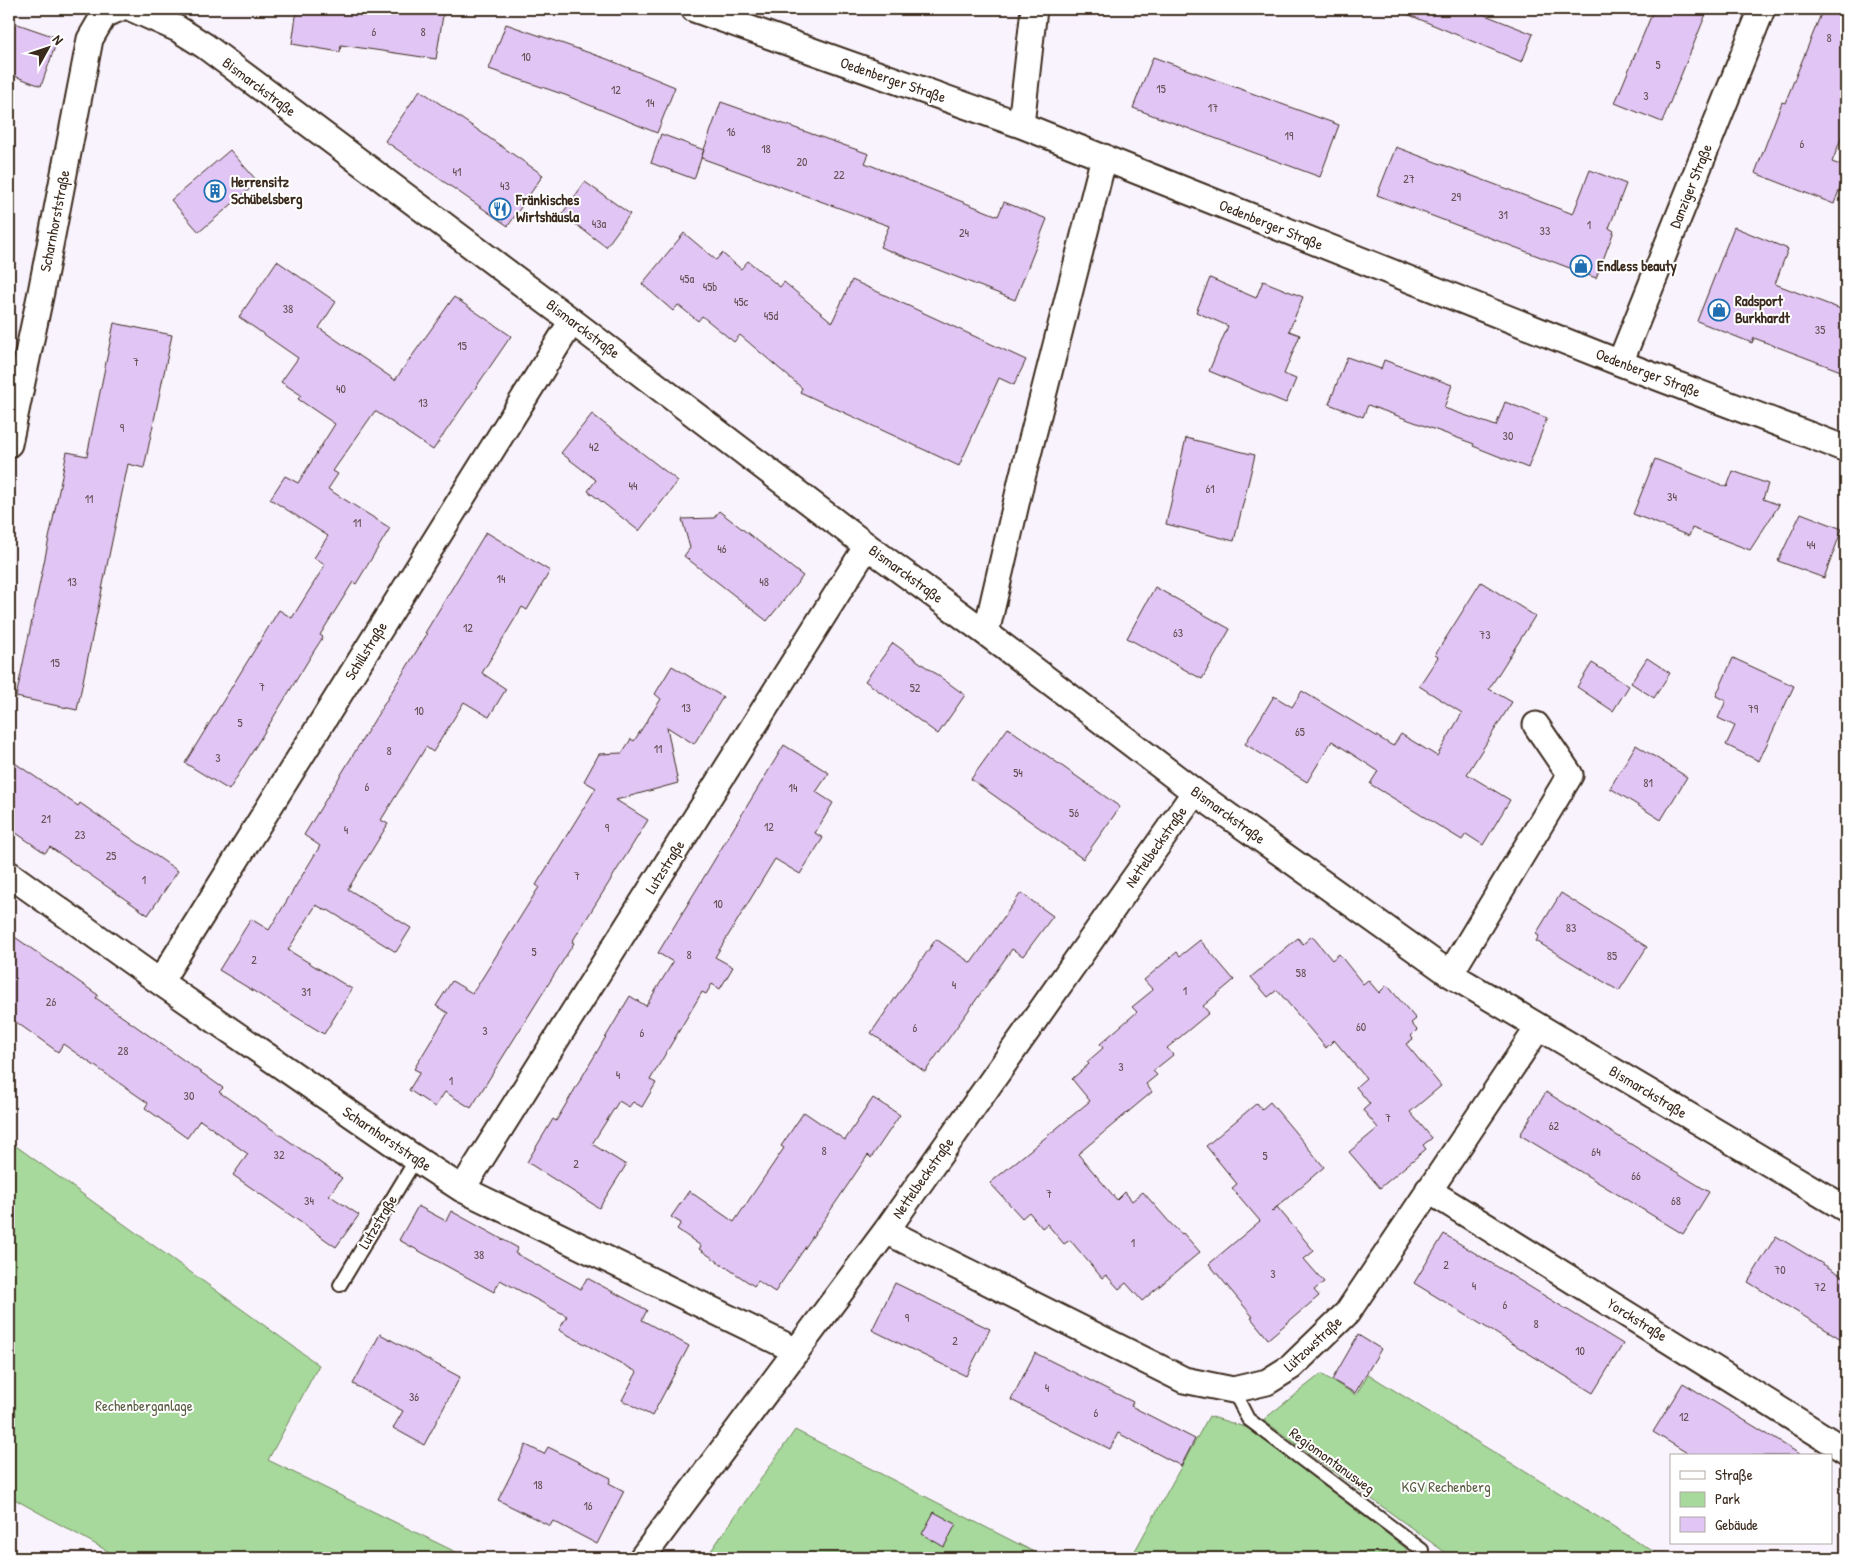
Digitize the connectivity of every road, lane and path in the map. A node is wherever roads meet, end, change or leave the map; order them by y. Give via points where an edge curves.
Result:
1 (118, 9) edge
2 (133, 9) edge
3 (161, 9) edge
4 (694, 9) edge
5 (1034, 9) edge
6 (1762, 9) edge
7 (178, 28) junction
8 (1021, 125) junction
9 (1104, 157) junction
10 (572, 321) junction
11 (1620, 363) junction
12 (9, 444) edge
13 (1846, 449) edge
14 (867, 546) junction
15 (986, 633) junction
16 (1536, 725) dead end
17 (1195, 792) junction
18 (9, 874) edge
19 (1450, 974) junction
20 (160, 982) junction
21 (1538, 1028) junction
22 (416, 1159) junction
23 (462, 1189) junction
24 (1428, 1190) junction
25 (1846, 1209) edge
26 (886, 1231) junction
27 (340, 1285) dead end
28 (798, 1351) junction
29 (1233, 1390) junction
30 (1846, 1451) edge
31 (1422, 1550) dead end
32 (642, 1558) edge

1 - 12 street, Scharnhorststraße via 104,16 90,39
2 - 7 street, Bismarckstraße
3 - 7 street, Bismarckstraße
4 - 8 street, Oedenberger Straße
5 - 8 street
6 - 11 street, Danziger Straße
7 - 10 street, Bismarckstraße
8 - 9 street, Oedenberger Straße
9 - 11 street, Oedenberger Straße
9 - 15 street
10 - 14 street, Bismarckstraße
10 - 20 street, Schillstraße
11 - 13 street, Oedenberger Straße
14 - 15 street, Bismarckstraße
14 - 23 street, Lutzstraße
15 - 17 street, Bismarckstraße
16 - 19 street via 1570,775
17 - 19 street, Bismarckstraße
17 - 26 street, Nettelbeckstraße
18 - 20 street, Scharnhorststraße
19 - 21 street, Bismarckstraße
20 - 22 street, Scharnhorststraße
21 - 24 street, Lützowstraße
21 - 25 street, Bismarckstraße
22 - 23 street, Scharnhorststraße
22 - 27 lane, Lutzstraße
23 - 28 street, Scharnhorststraße
24 - 29 street, Lützowstraße via 1347,1313 1291,1367 1267,1382
24 - 30 street, Yorckstraße
26 - 28 street, Nettelbeckstraße
26 - 29 street, Lützowstraße via 1184,1380
28 - 32 street, Nettelbeckstraße
29 - 31 lane, Regiomontanusweg via 1248,1419

